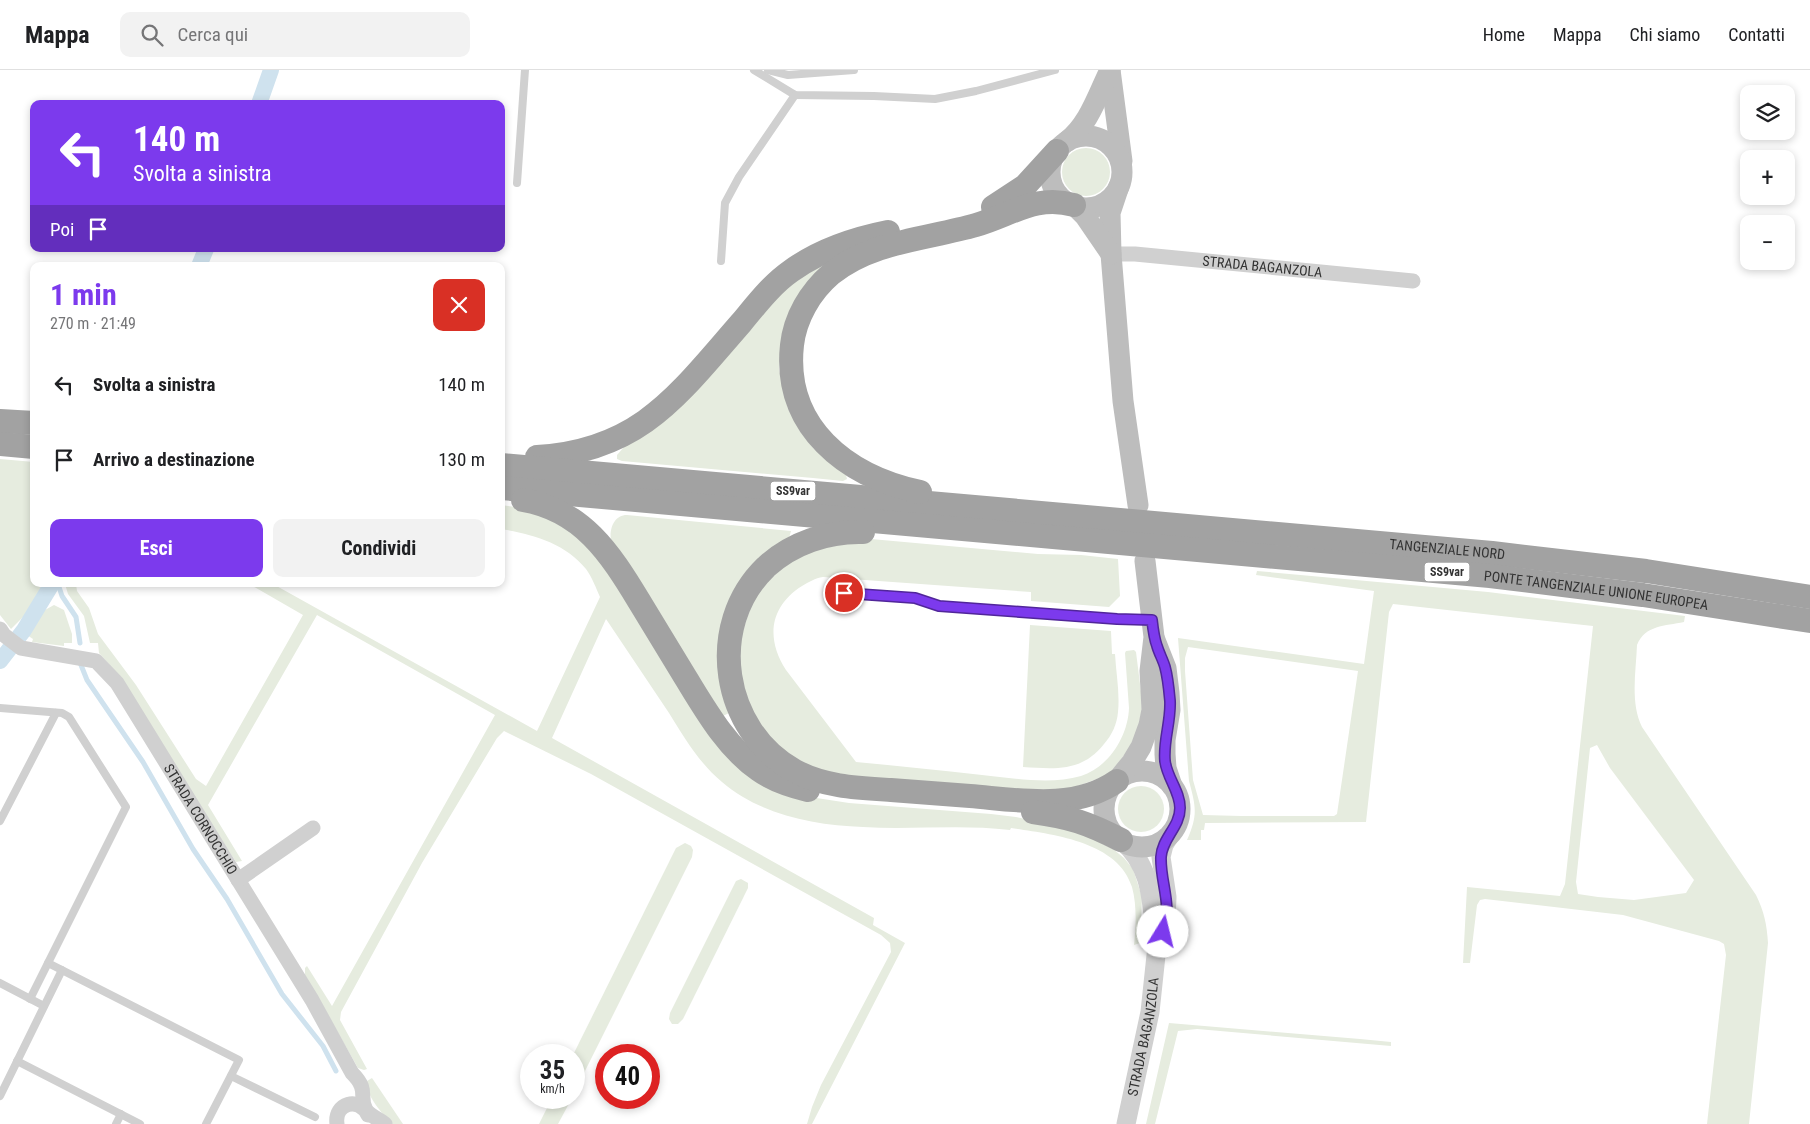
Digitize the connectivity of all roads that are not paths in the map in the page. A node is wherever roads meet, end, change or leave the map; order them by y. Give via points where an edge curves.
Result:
1 (525, 70) edge
2 (754, 70) edge
3 (768, 70) edge
4 (854, 70) edge
5 (1055, 70) edge
6 (1110, 70) edge
7 (795, 95) junction
8 (1061, 147) junction
9 (1121, 178) junction
10 (517, 183) dead end
11 (1074, 205) junction
12 (1111, 254) junction
13 (721, 261) dead end
14 (1413, 281) dead end
15 (0, 421) edge
16 (30, 423) edge
17 (505, 456) edge
18 (505, 465) edge
19 (505, 488) edge
20 (505, 498) edge
21 (1138, 505) dead end
22 (1074, 516) junction
23 (1034, 536) junction
24 (1145, 561) dead end
25 (826, 592) dead end
26 (1810, 597) edge
27 (1810, 622) edge
28 (1153, 629) junction
29 (2, 632) edge
30 (0, 708) edge
31 (56, 713) junction
32 (1117, 780) junction
33 (1172, 786) junction
34 (0, 821) edge
35 (313, 828) dead end
36 (1172, 832) junction
37 (1121, 840) junction
38 (238, 880) junction
39 (1156, 950) junction
40 (48, 963) junction
41 (62, 970) junction
42 (0, 984) edge
43 (30, 999) junction
44 (44, 1006) junction
45 (17, 1061) junction
46 (352, 1072) junction
47 (231, 1076) junction
48 (0, 1096) edge
49 (343, 1106) junction
50 (121, 1114) junction
51 (315, 1117) dead end
52 (368, 1117) edge
53 (336, 1123) edge
54 (116, 1124) edge
55 (140, 1124) edge
56 (206, 1124) edge
57 (385, 1124) edge
58 (1126, 1124) edge

1 - 10 lane
2 - 7 lane
3 - 4 lane via 788,75
5 - 7 lane via 935,100
6 - 8 main road via 1084,123
6 - 9 main road
7 - 13 lane via 725,203
8 - 9 main road via 1075,137 1104,140 1117,152
8 - 11 main road via 1051,167 1053,184 1059,195
8 - 17 highway via 1025,186 986,210 962,218 857,239 826,250 801,264 766,294 675,397 630,432 576,452 532,458
9 - 11 main road via 1108,200 1098,206
9 - 12 main road via 1110,213
11 - 12 main road
11 - 22 highway via 1030,204 984,223 890,245 854,259 831,274 799,316 791,368 794,388 806,419 822,440 852,466 909,489 940,495 1016,501
12 - 14 street, STRADA BAGANZOLA
12 - 21 main road via 1123,401
15 - 16 highway
18 - 22 highway, SS9var
19 - 23 highway, SS9var
20 - 37 highway via 552,509 577,523 599,542 712,718 741,755 761,771 786,783 831,795 1067,817
22 - 26 highway, TANGENZIALE NORD / SS9var via 1569,561
23 - 27 highway, PONTE TANGENZIALE UNIONE EUROPEA / SS9var via 1490,576 1719,606
23 - 32 highway via 985,542 853,532 828,535 796,547 774,560 760,574 736,614 728,660 736,702 742,718 771,753 801,774 836,784 1057,801 1088,796
24 - 28 main road, STRADA BAGANZOLA
25 - 28 lane via 915,598 939,606 1117,619
28 - 32 main road, STRADA BAGANZOLA via 1149,725 1137,755
28 - 33 main road, STRADA BAGANZOLA via 1166,668 1170,710 1165,754
29 - 38 street, STRADA CORNOCCHIO via 21,648 96,661 117,683
30 - 31 lane
31 - 34 lane
31 - 40 lane via 71,719 126,807
32 - 33 main road via 1127,774 1146,771 1158,774
32 - 37 main road, STRADA BAGANZOLA via 1109,790 1104,808 1109,826
33 - 36 main road, STRADA BAGANZOLA via 1180,809
35 - 38 street
36 - 37 main road via 1163,840 1145,846
36 - 39 street, STRADA BAGANZOLA via 1161,852 1167,912
37 - 39 street, STRADA BAGANZOLA via 1133,852 1146,874 1152,900
38 - 46 street, STRADA CORNOCCHIO
39 - 58 street, STRADA BAGANZOLA via 1150,1012
40 - 41 lane
40 - 43 lane
41 - 44 lane
41 - 47 lane via 239,1060
42 - 43 lane
43 - 44 lane
44 - 45 lane
45 - 48 lane
45 - 50 lane
46 - 49 street via 350,1096
46 - 52 street, STRADA CORNOCCHIO via 362,1085
47 - 51 lane
47 - 56 lane
49 - 52 street via 353,1103 363,1107
49 - 53 street via 337,1114
50 - 54 lane
50 - 55 lane
52 - 57 street

